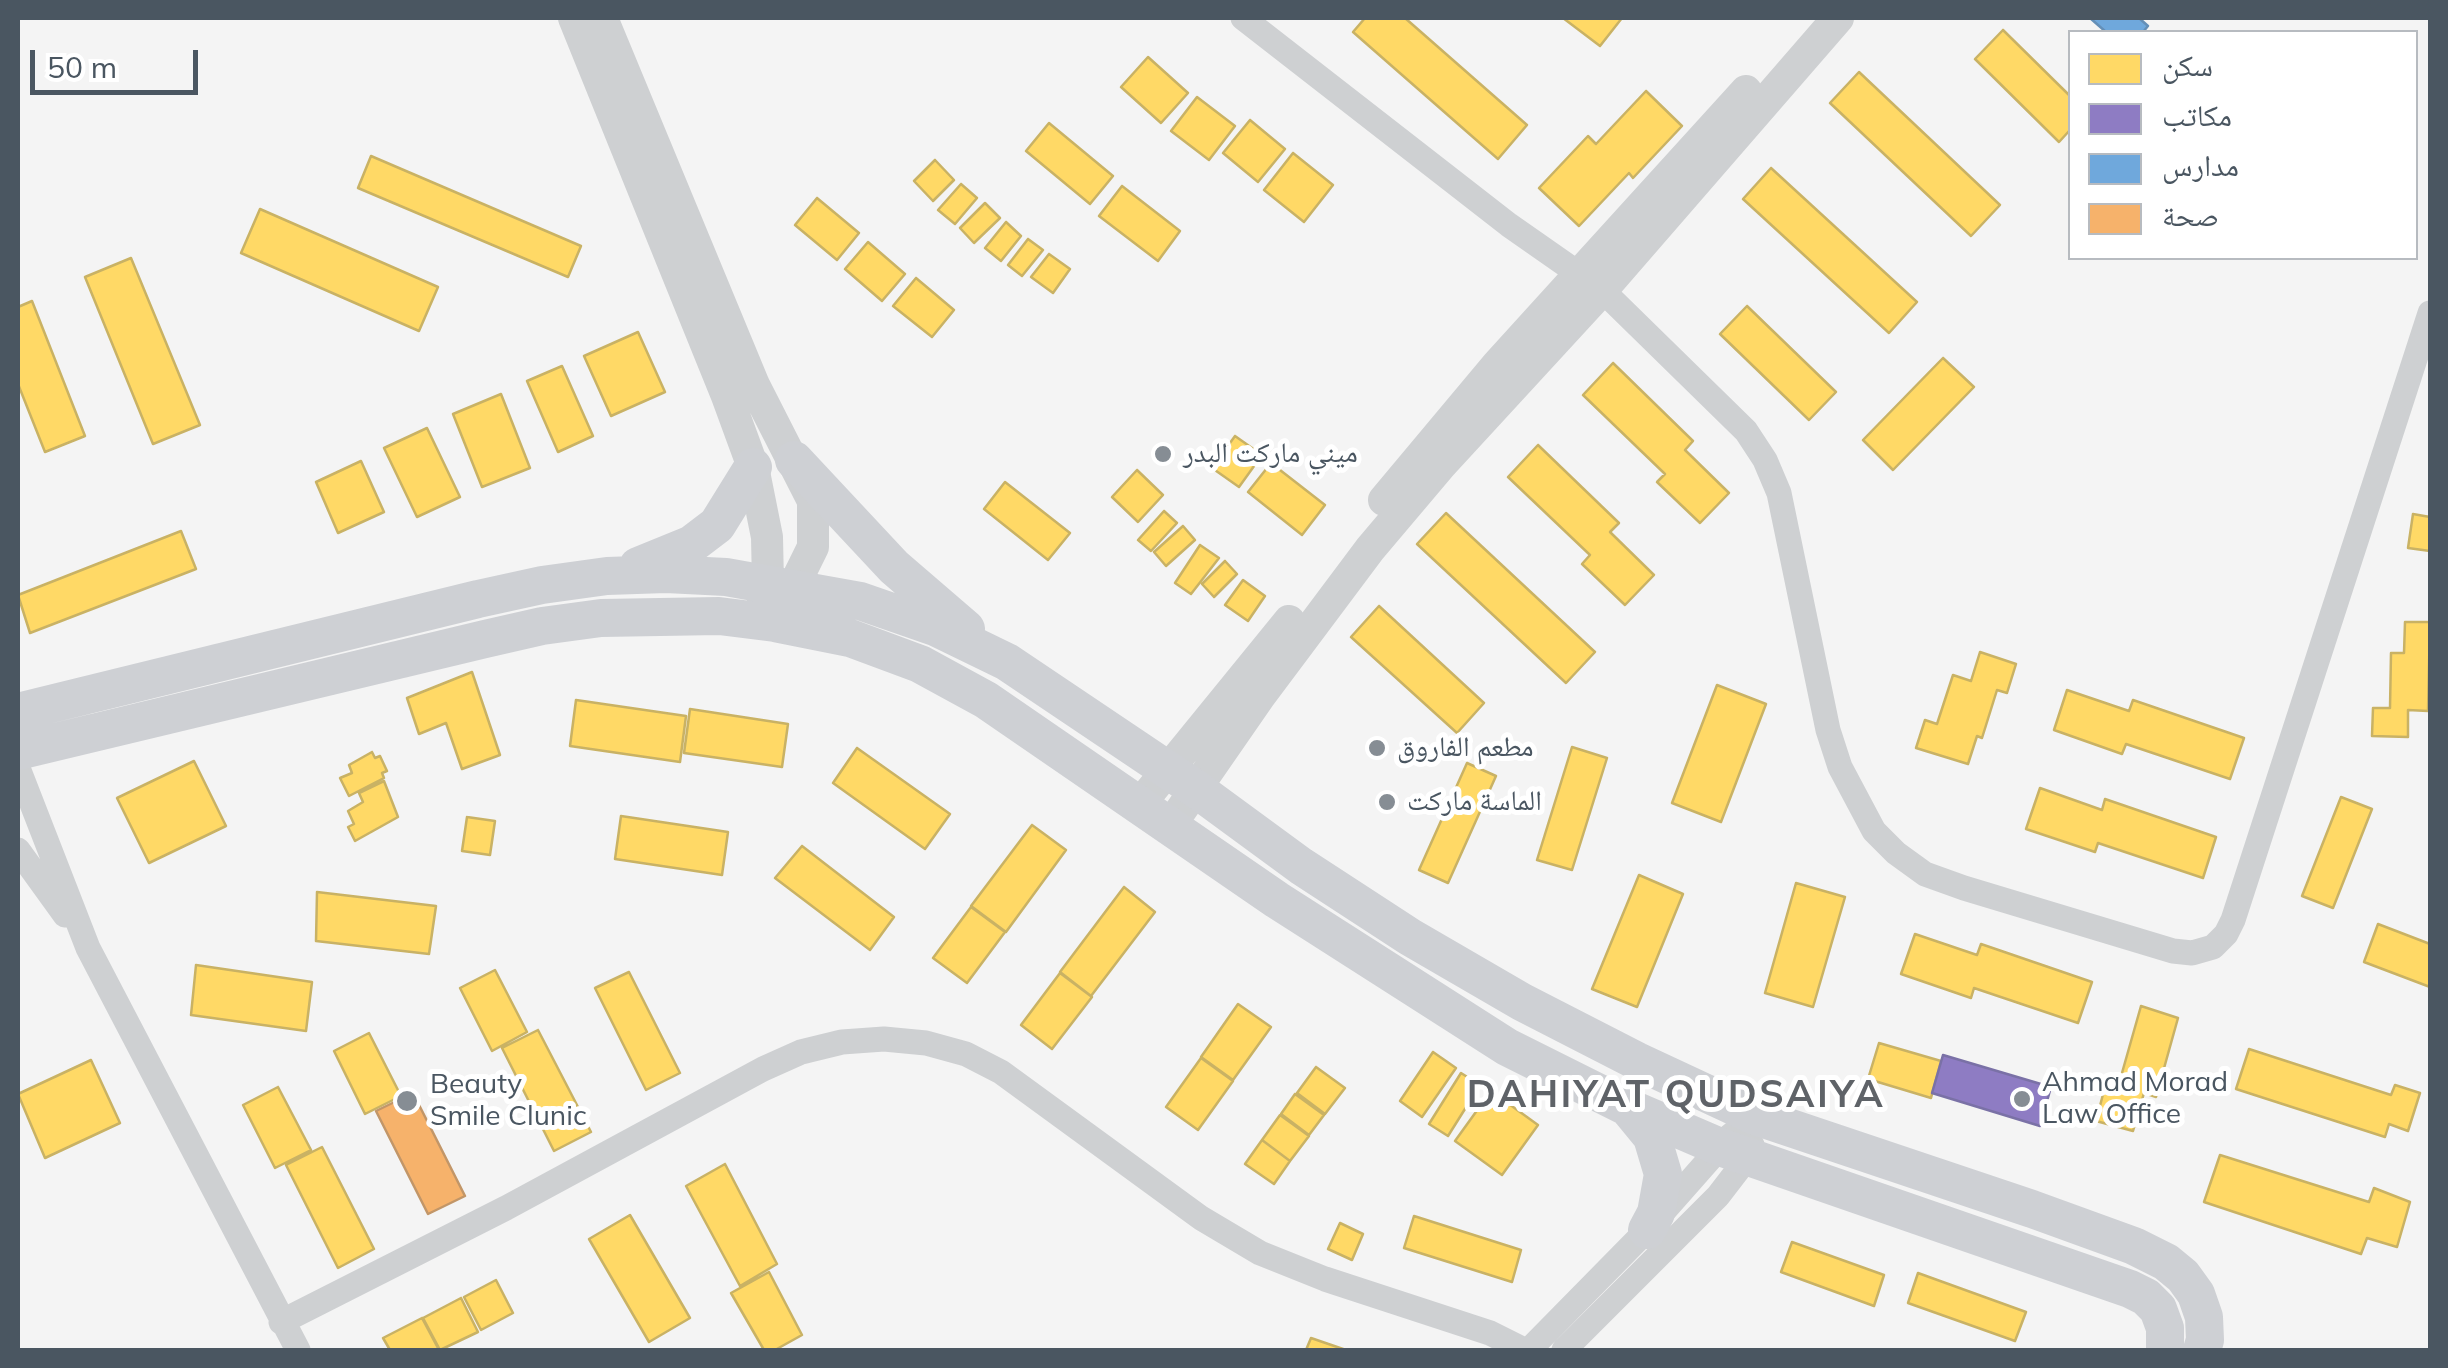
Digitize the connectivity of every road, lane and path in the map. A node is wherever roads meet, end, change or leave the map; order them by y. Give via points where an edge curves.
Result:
1 (574, 18) edge
2 (602, 18) edge
3 (1243, 18) edge
4 (1814, 18) edge
5 (1838, 18) edge
6 (1591, 283) junction
7 (2430, 313) edge
8 (794, 460) junction
9 (752, 468) junction
10 (607, 576) junction
11 (781, 586) junction
12 (767, 622) junction
13 (1007, 662) junction
14 (18, 712) edge
15 (18, 750) edge
16 (18, 768) edge
17 (1182, 780) junction
18 (1155, 815) junction
19 (18, 850) edge
20 (88, 948) junction
21 (1627, 1107) junction
22 (1755, 1116) junction
23 (1733, 1152) junction
24 (1647, 1230) junction
25 (2196, 1294) junction
26 (2158, 1309) junction
27 (281, 1322) junction
28 (298, 1350) edge
29 (1526, 1350) edge
30 (1564, 1350) edge
31 (2165, 1350) edge
32 (2202, 1350) edge

1 - 9 street
2 - 8 street via 739,351
3 - 6 street
4 - 6 street
5 - 6 street
6 - 7 street via 1720,404 1765,460 1788,531 1828,730 1874,830 1938,879 2192,953 2212,947 2234,920
6 - 17 street via 1433,457
8 - 9 street
8 - 11 street via 813,501 815,524 812,548
8 - 13 main road via 894,566
9 - 10 main road via 716,525 692,544
9 - 11 street
10 - 11 main road via 686,575
10 - 14 main road via 478,599
11 - 12 street
11 - 13 main road via 879,608
12 - 15 main road via 660,615 542,626
12 - 18 main road via 850,638 920,664 986,700
13 - 17 main road
16 - 20 street
17 - 18 street
17 - 22 main road via 1442,956 1637,1062
18 - 21 main road via 1507,1047
19 - 20 street
20 - 27 street
21 - 23 main road
21 - 24 main road via 1652,1137 1663,1174
22 - 23 street
22 - 25 main road via 2134,1246 2166,1262
23 - 24 street
23 - 26 main road via 2130,1289
23 - 30 street via 1718,1196
24 - 29 street
25 - 26 main road
25 - 32 main road via 2204,1317
26 - 31 main road
27 - 28 street
27 - 29 street via 763,1069 815,1048 884,1038 966,1054 1002,1072 1200,1218 1260,1253

